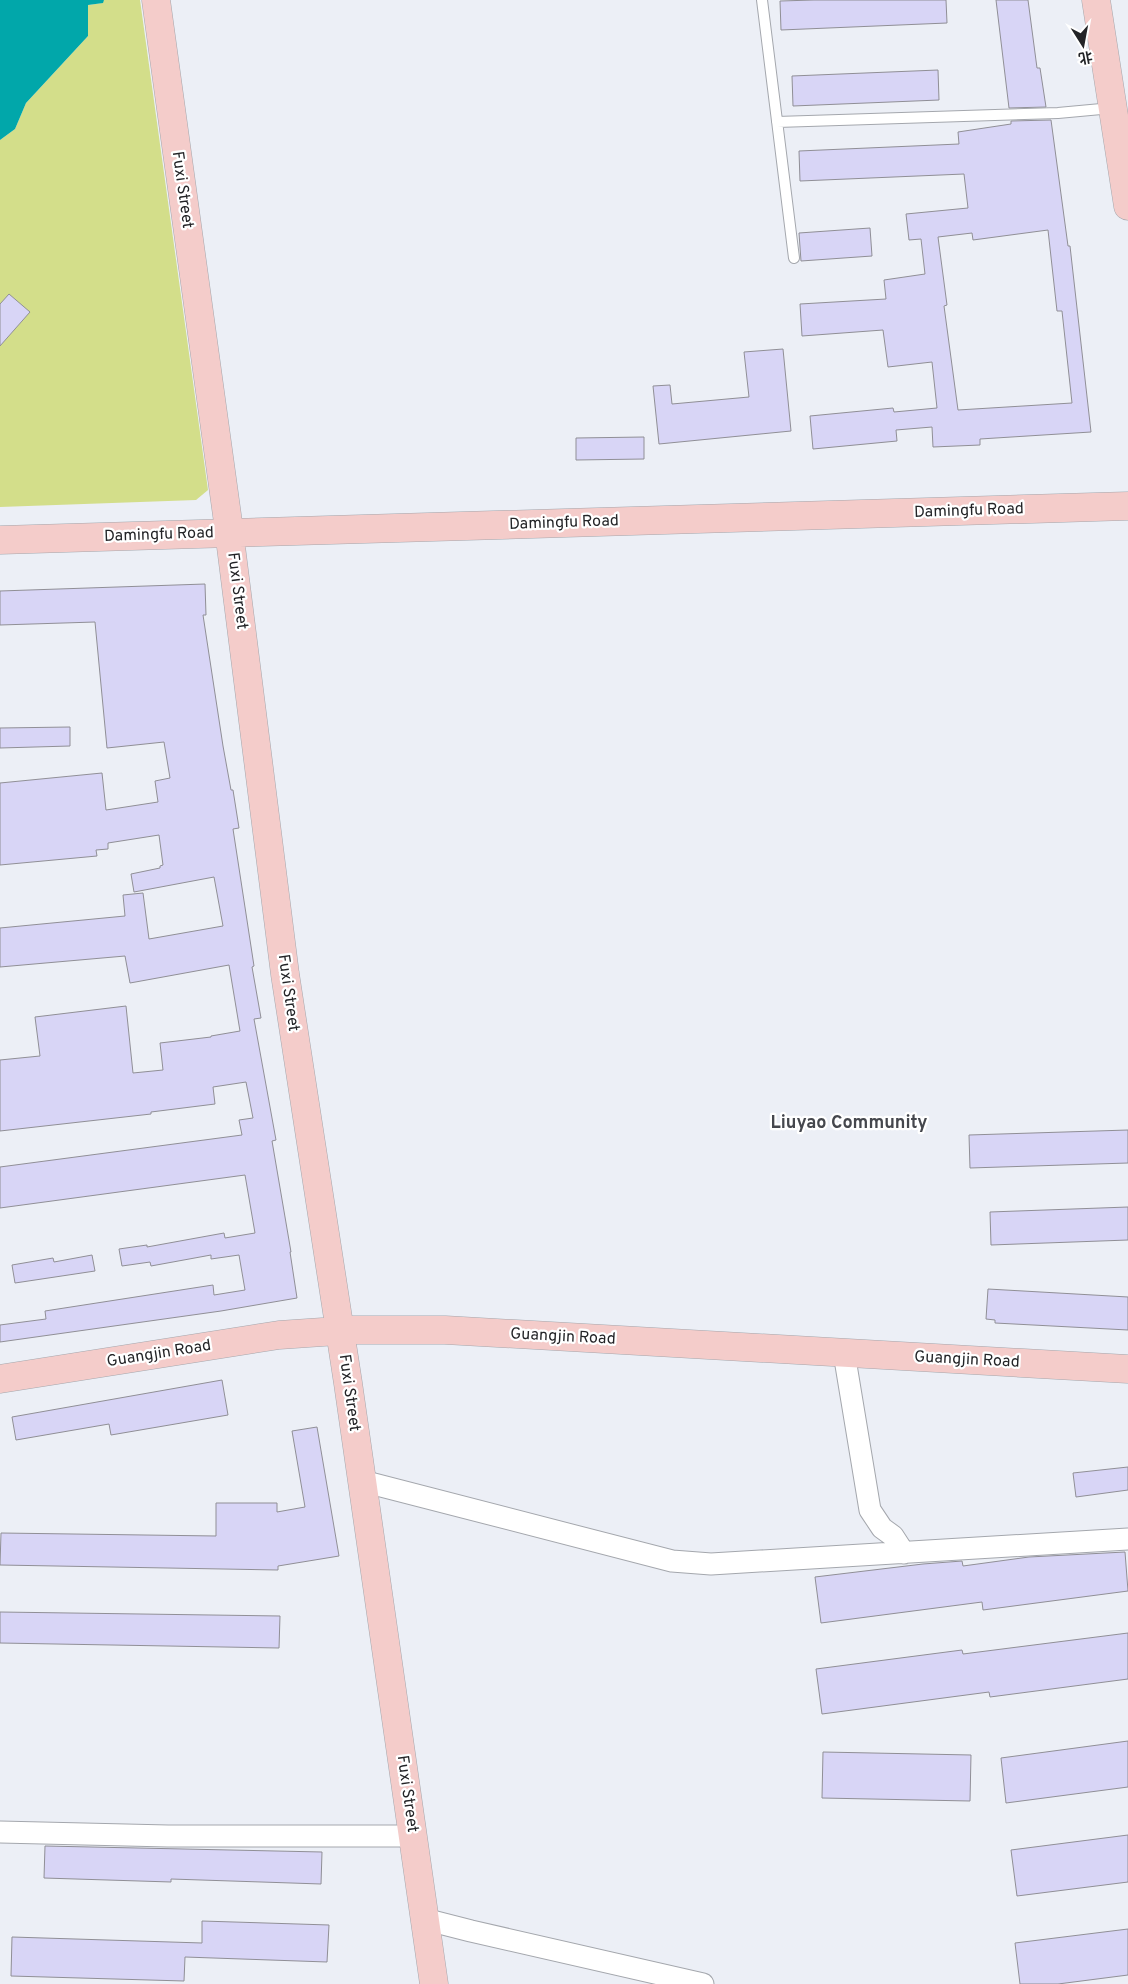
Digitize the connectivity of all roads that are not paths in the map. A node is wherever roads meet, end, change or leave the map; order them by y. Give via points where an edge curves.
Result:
1 (156, 0) edge
2 (762, 0) edge
3 (1096, 0) edge
4 (1113, 108) junction
5 (777, 122) junction
6 (1128, 206) edge
7 (794, 258) dead end
8 (1128, 488) edge
9 (1128, 506) edge
10 (0, 522) edge
11 (228, 524) junction
12 (0, 540) edge
13 (340, 1331) junction
14 (844, 1353) junction
15 (1128, 1369) edge
16 (0, 1379) edge
17 (362, 1481) junction
18 (1128, 1539) edge
19 (904, 1552) junction
20 (0, 1832) edge
21 (413, 1836) junction
22 (424, 1919) junction
23 (434, 1984) edge
24 (703, 1984) edge

1 - 11 street, Fuxi Street
2 - 5 lane
3 - 4 street
4 - 5 lane via 1058,114
4 - 6 street
5 - 7 lane
8 - 11 street, Damingfu Road
9 - 11 street, Damingfu Road
10 - 11 street, Damingfu Road
11 - 12 street, Damingfu Road
11 - 13 street, Fuxi Street via 285,974
13 - 14 street, Guangjin Road via 446,1330
13 - 16 street, Guangjin Road via 279,1335
13 - 17 street, Fuxi Street
14 - 15 street, Guangjin Road
14 - 19 street via 870,1510
17 - 19 street via 672,1561 712,1564
17 - 21 street, Fuxi Street
18 - 19 street
20 - 21 street
21 - 22 street, Fuxi Street
22 - 23 street, Fuxi Street
22 - 24 street

